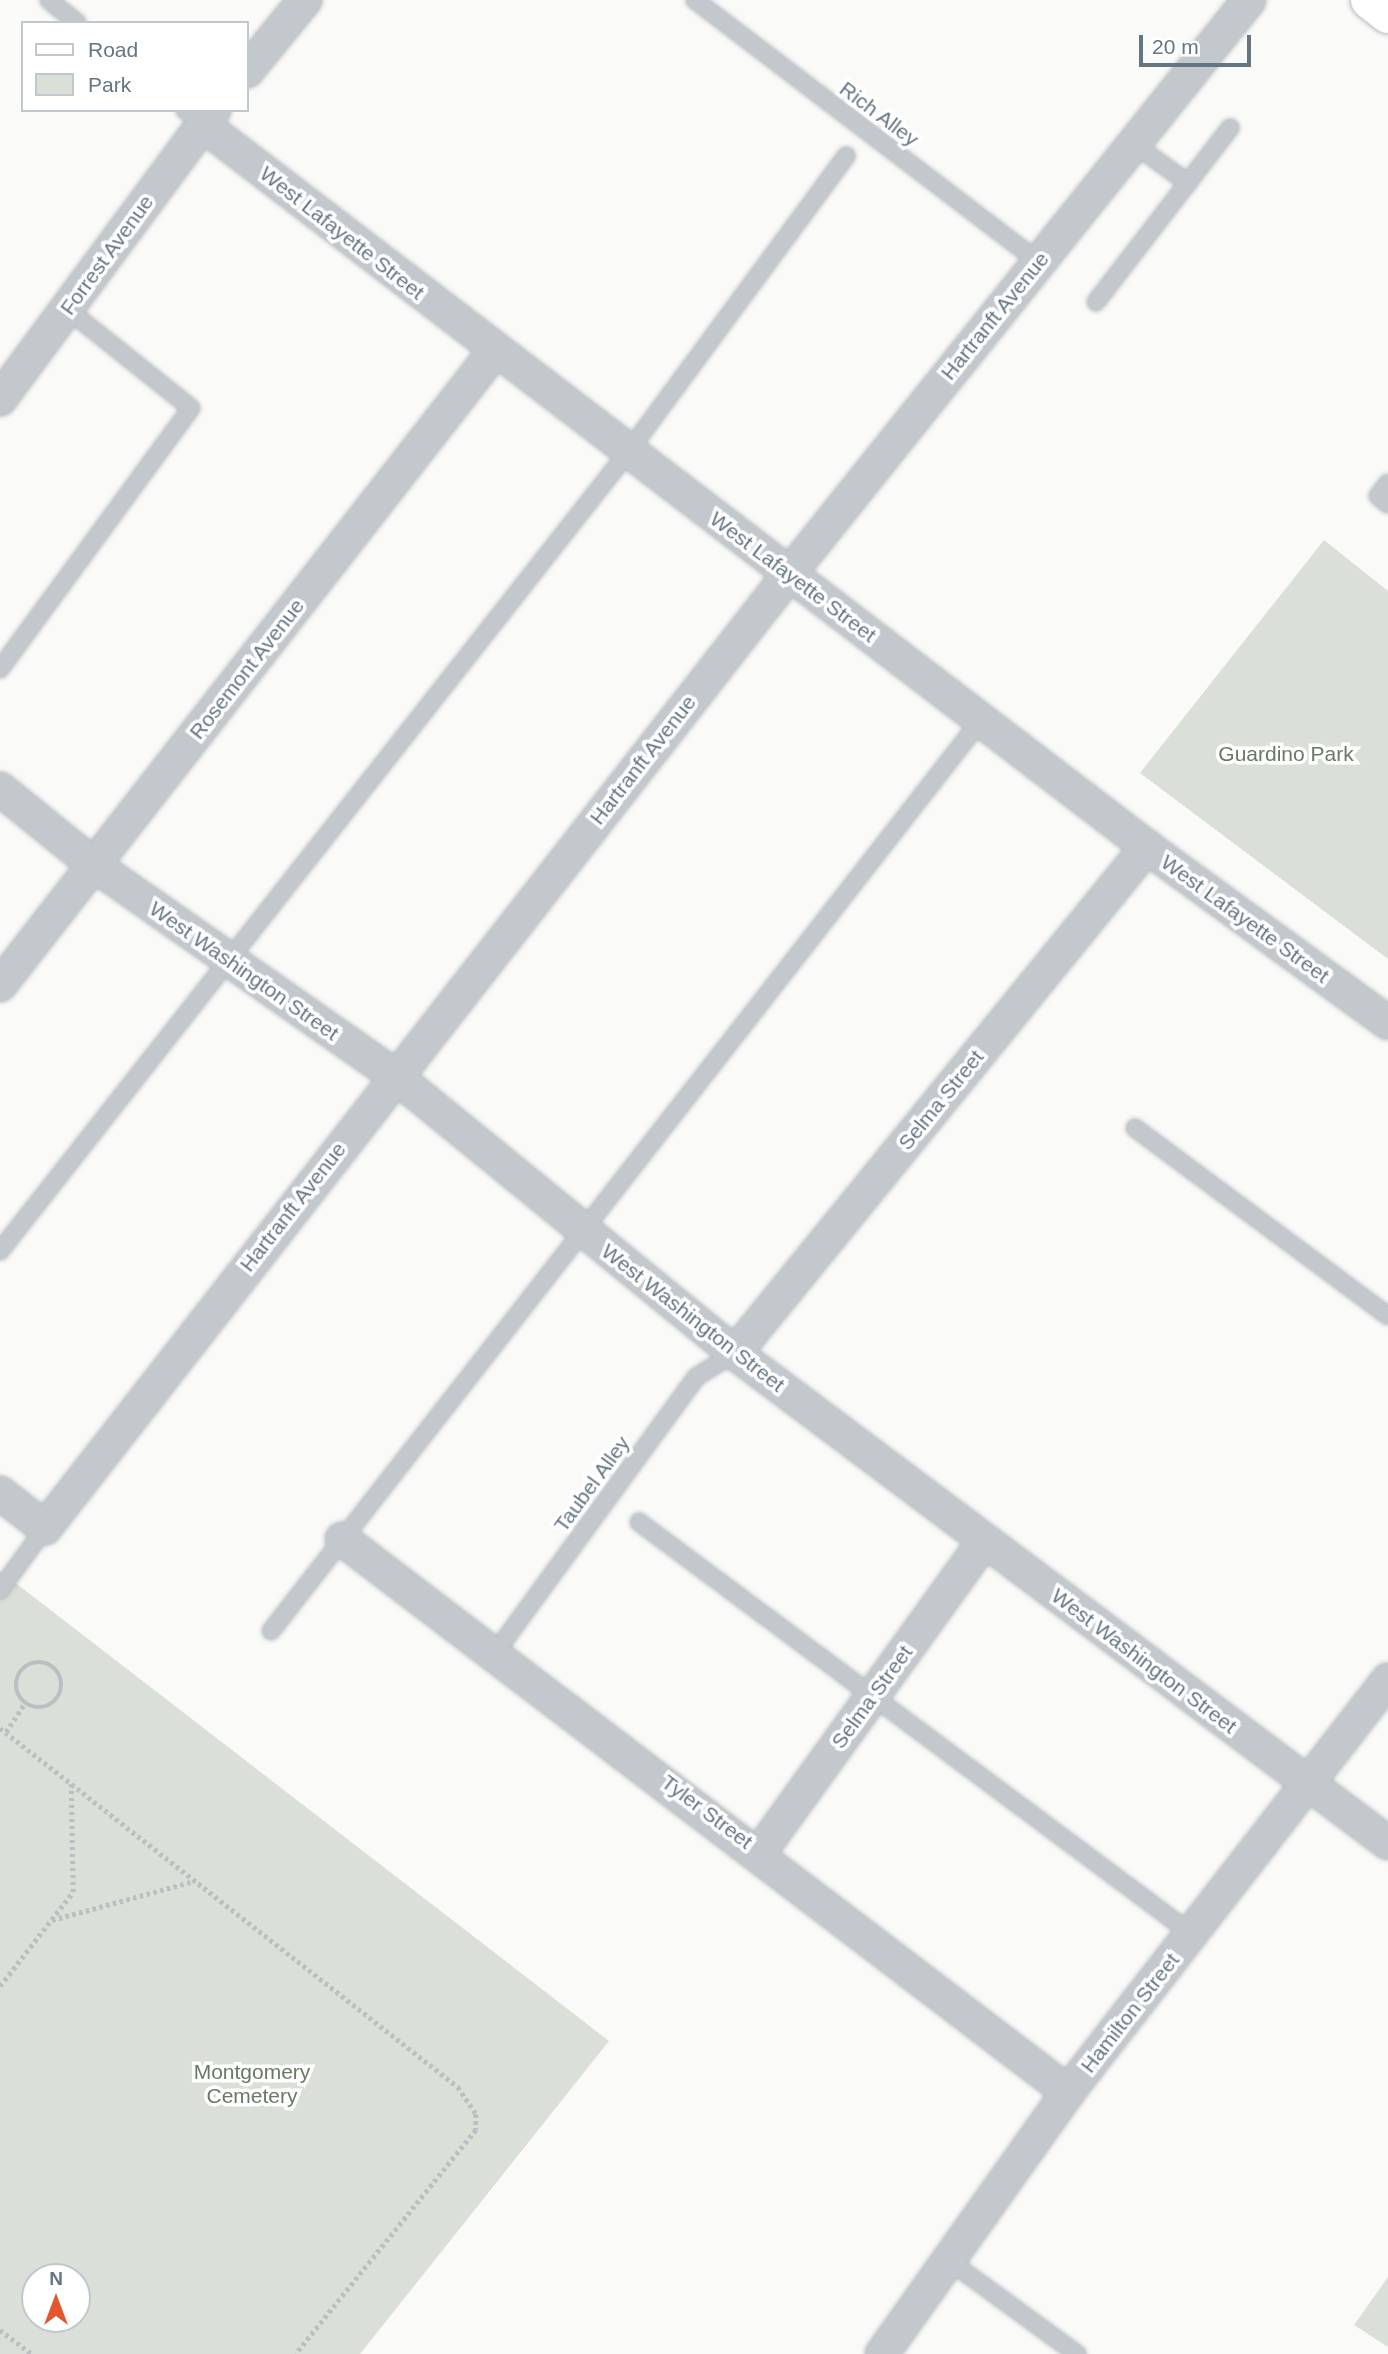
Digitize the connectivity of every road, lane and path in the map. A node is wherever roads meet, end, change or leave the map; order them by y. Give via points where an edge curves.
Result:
1 (49, 0) edge
2 (305, 0) edge
3 (695, 0) edge
4 (1249, 0) edge
5 (1370, 0) edge
6 (1388, 14) edge
7 (75, 21) edge
8 (248, 70) edge
9 (200, 115) edge
10 (1230, 128) dead end
11 (1134, 144) junction
12 (846, 156) dead end
13 (1188, 183) junction
14 (1039, 262) junction
15 (1096, 302) dead end
16 (67, 309) junction
17 (494, 352) junction
18 (0, 399) edge
19 (628, 452) junction
20 (1388, 483) edge
21 (1388, 505) edge
22 (790, 573) junction
23 (0, 669) edge
24 (981, 720) junction
25 (0, 789) edge
26 (1147, 848) junction
27 (94, 865) junction
28 (231, 961) junction
29 (0, 985) edge
30 (1388, 1023) edge
31 (395, 1076) junction
32 (1135, 1128) dead end
33 (582, 1229) junction
34 (0, 1251) edge
35 (1388, 1316) edge
36 (735, 1353) junction
37 (0, 1493) edge
38 (639, 1522) dead end
39 (45, 1528) junction
40 (342, 1539) junction
41 (984, 1541) junction
42 (0, 1590) edge
43 (271, 1631) dead end
44 (495, 1653) junction
45 (1388, 1680) edge
46 (874, 1694) junction
47 (25, 1703) junction
48 (0, 1728) edge
49 (6, 1732) junction
50 (71, 1783) junction
51 (1310, 1785) junction
52 (1388, 1843) edge
53 (760, 1852) junction
54 (196, 1881) junction
55 (51, 1920) junction
56 (1192, 1934) junction
57 (0, 1986) edge
58 (1068, 2092) junction
59 (948, 2260) junction
60 (0, 2330) edge
61 (32, 2354) edge
62 (296, 2354) edge
63 (882, 2354) edge
64 (1077, 2354) edge

1 - 7 lane
2 - 8 street
3 - 14 lane, Rich Alley
4 - 11 street, Hartranft Avenue
5 - 6 main road
9 - 16 street, Forrest Avenue
9 - 17 street, West Lafayette Street
10 - 13 lane
11 - 13 lane
11 - 14 street, Hartranft Avenue
12 - 19 lane
13 - 15 lane
14 - 22 street, Hartranft Avenue
16 - 18 street, Forrest Avenue
16 - 23 lane via 191,408
17 - 19 street, West Lafayette Street
17 - 27 street, Rosemont Avenue
19 - 22 street, West Lafayette Street
19 - 28 lane
20 - 21 lane via 1378,496
22 - 24 street, West Lafayette Street
22 - 31 street, Hartranft Avenue
24 - 26 street, West Lafayette Street
24 - 33 lane
25 - 27 street, West Washington Street
26 - 30 street, West Lafayette Street
26 - 36 street, Selma Street
27 - 28 street, West Washington Street
27 - 29 street, Rosemont Avenue
28 - 31 street, West Washington Street
28 - 34 lane
31 - 33 street, West Washington Street
31 - 39 street, Hartranft Avenue
32 - 35 lane
33 - 36 street, West Washington Street
33 - 40 lane
36 - 41 street, West Washington Street
36 - 44 lane, Taubel Alley via 696,1377
37 - 39 street
38 - 46 lane
39 - 42 lane
40 - 43 lane
40 - 44 street, Tyler Street
41 - 46 street, Selma Street
41 - 51 street, West Washington Street
44 - 53 street, Tyler Street
45 - 51 street, Hamilton Street
46 - 53 street, Selma Street
46 - 56 lane
47 - 47 path via 17,1690 24,1668 38,1662 53,1667 62,1686 57,1700 38,1708
47 - 49 path
48 - 49 path
49 - 50 path
50 - 54 path
50 - 55 path via 73,1892
51 - 52 street, West Washington Street
51 - 56 street, Hamilton Street
53 - 58 street, Tyler Street
54 - 55 path via 136,1892
54 - 62 path via 458,2087 476,2114 476,2130
55 - 57 path
56 - 58 street, Hamilton Street
58 - 59 street, Hamilton Street
59 - 63 street, Hamilton Street
59 - 64 lane
60 - 61 path

